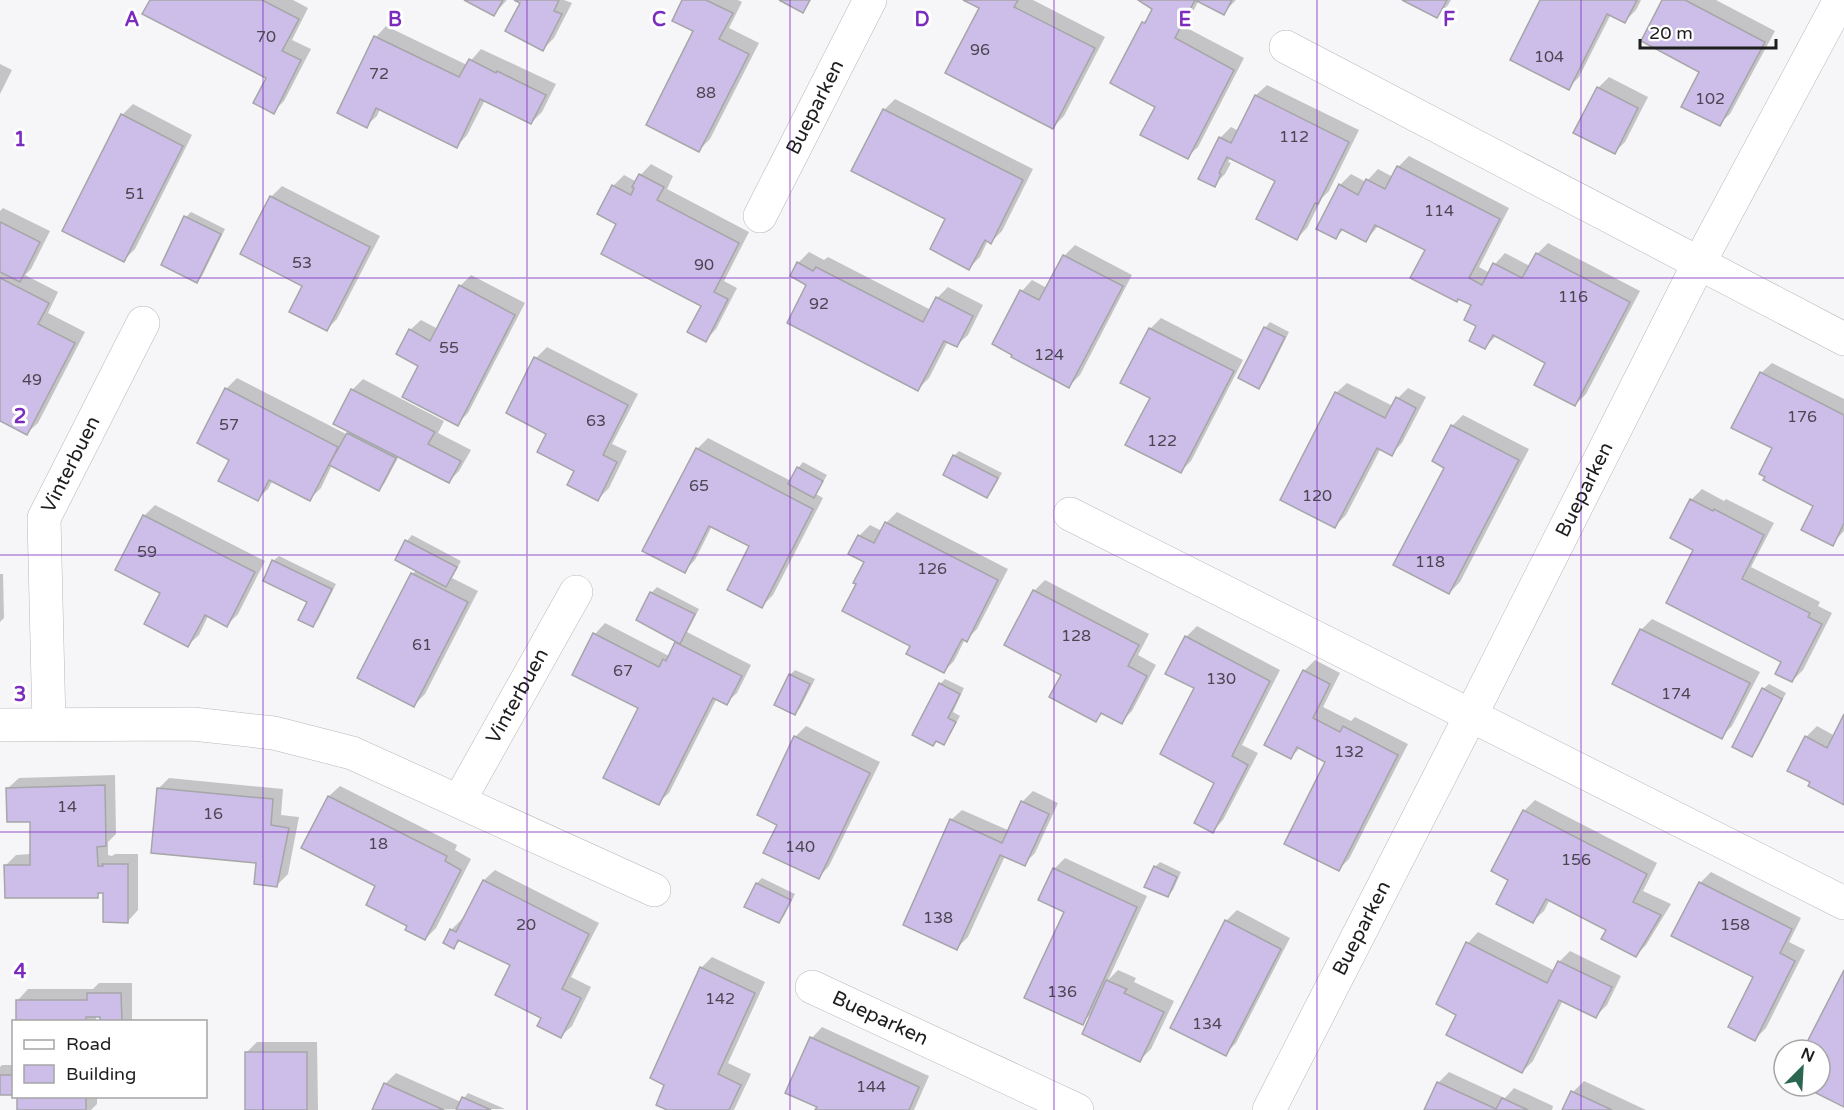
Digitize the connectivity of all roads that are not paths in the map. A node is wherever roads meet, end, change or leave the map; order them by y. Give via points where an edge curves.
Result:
1 (870, 0) edge
2 (1840, 0) edge
3 (1286, 47) dead end
4 (759, 216) dead end
5 (1699, 263) junction
6 (143, 323) dead end
7 (1844, 339) edge
8 (1070, 514) dead end
9 (576, 592) dead end
10 (1471, 716) junction
11 (49, 724) junction
12 (0, 725) edge
13 (459, 801) junction
14 (654, 890) dead end
15 (1844, 903) edge
16 (812, 987) dead end
17 (1077, 1110) edge
18 (1269, 1110) edge

1 - 4 street, Bueparken
2 - 5 street, Bueparken
3 - 5 street
5 - 7 street
5 - 10 street, Bueparken
6 - 11 street, Vinterbuen via 44,518
8 - 10 street
9 - 13 street, Vinterbuen
10 - 15 street
10 - 18 street, Bueparken
11 - 12 street
11 - 13 street via 193,724 274,733 352,753
13 - 14 street
16 - 17 street, Bueparken

